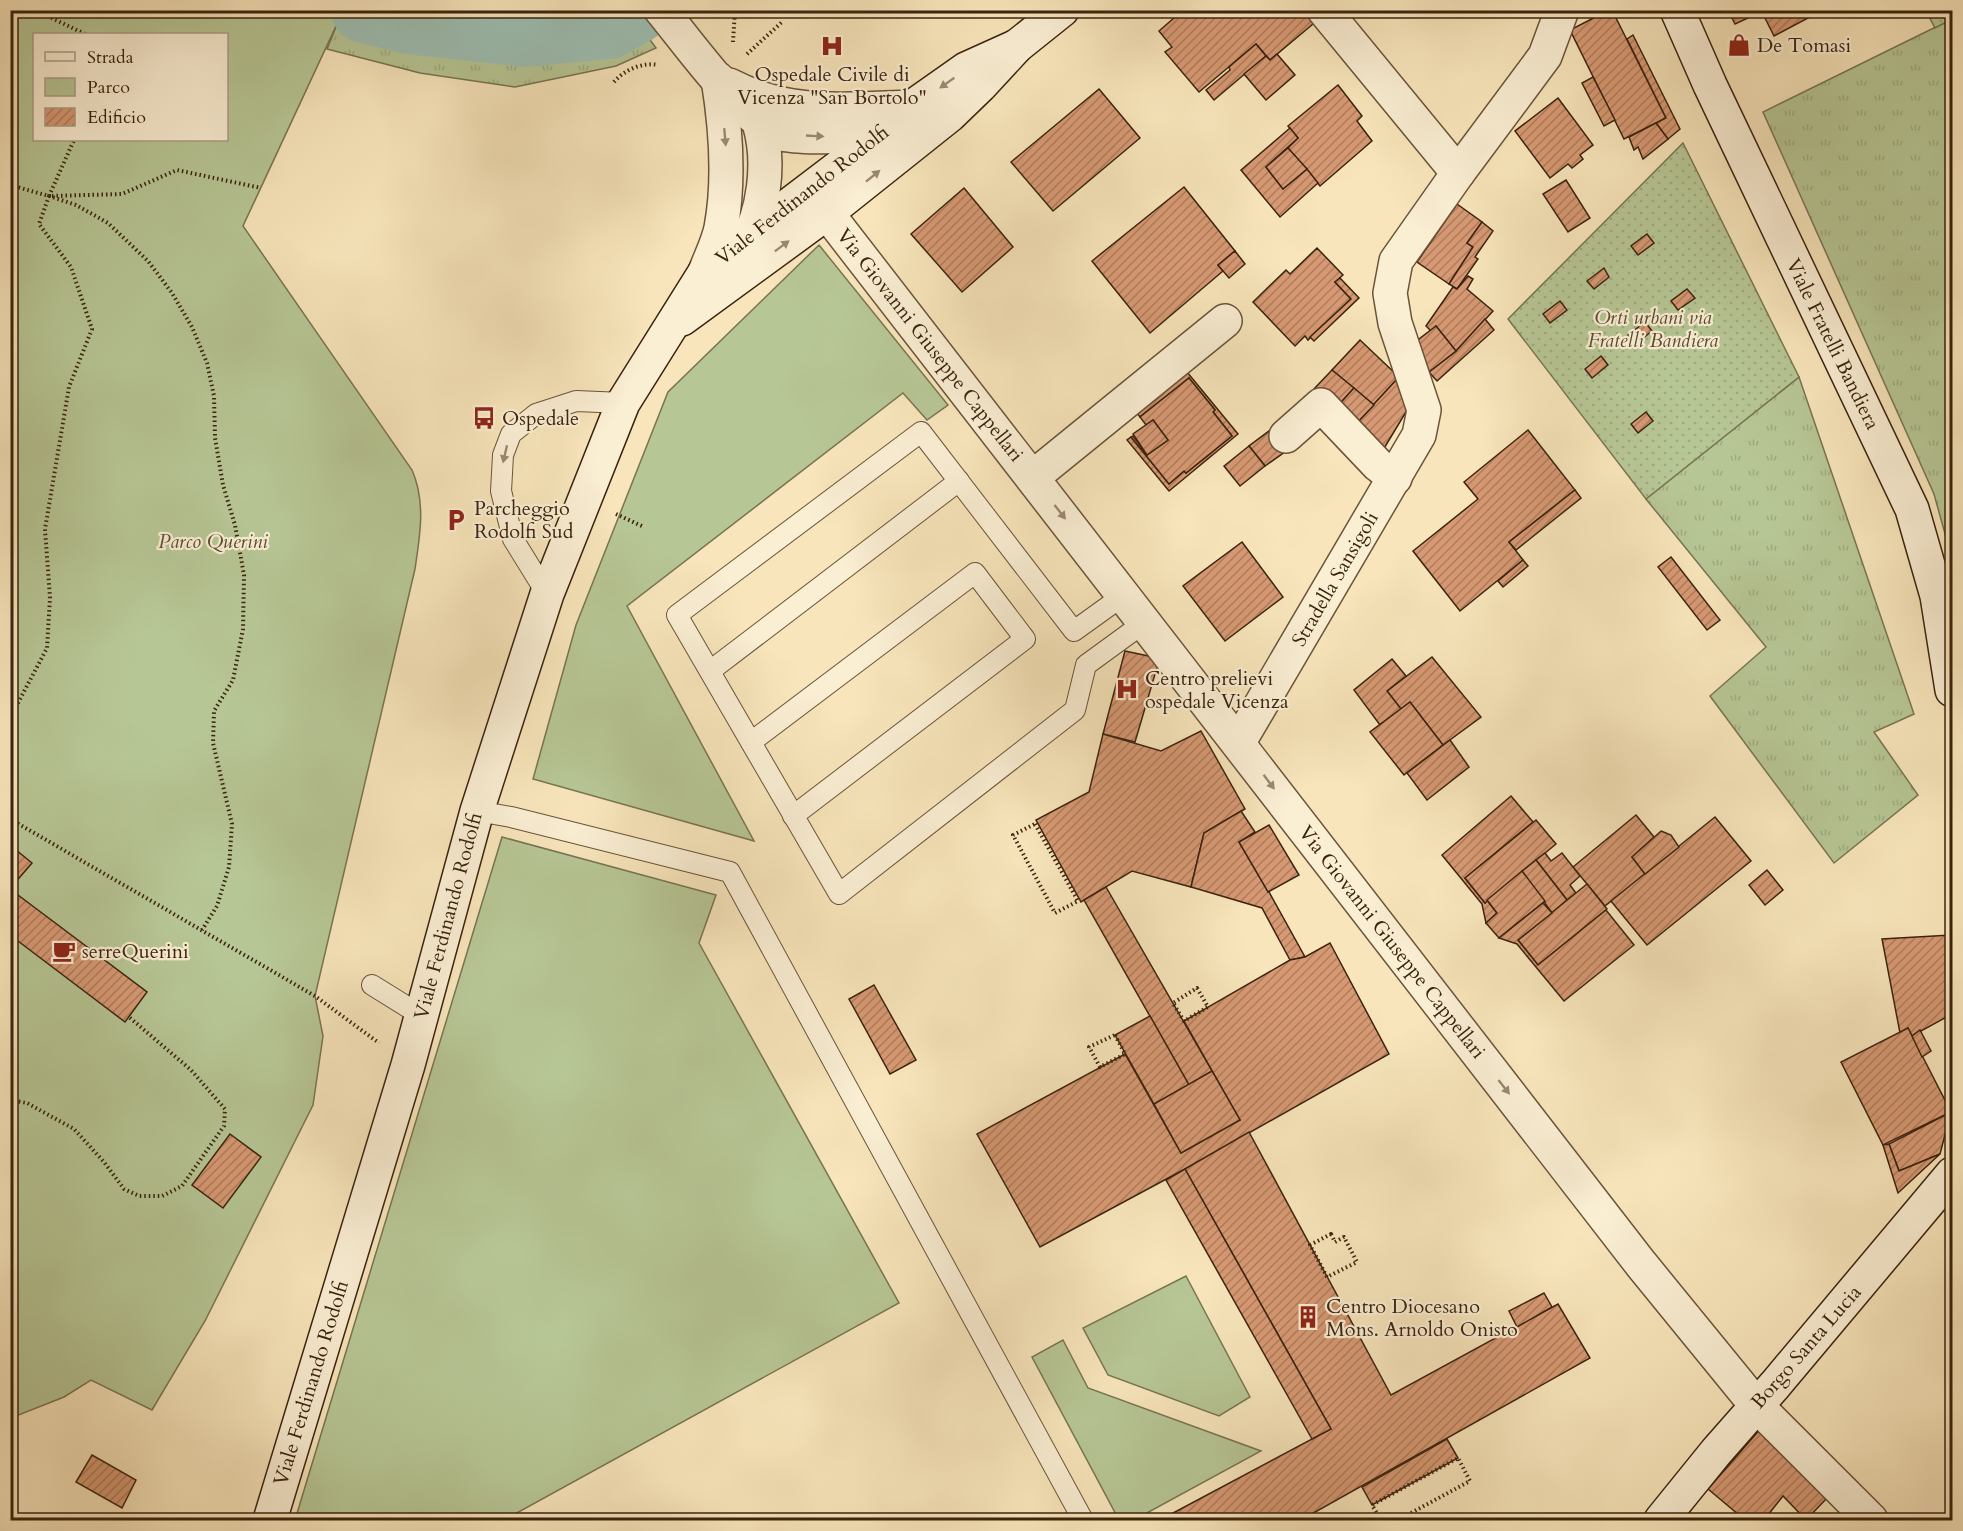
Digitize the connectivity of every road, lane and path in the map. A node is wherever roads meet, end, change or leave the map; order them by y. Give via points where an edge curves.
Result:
1 (34, 10) edge
2 (662, 10) edge
3 (735, 10) edge
4 (1062, 10) edge
5 (1323, 10) edge
6 (1562, 10) edge
7 (1677, 10) edge
8 (782, 22) dead end
9 (83, 33) edge
10 (1017, 46) junction
11 (733, 49) dead end
12 (744, 56) dead end
13 (718, 79) junction
14 (912, 107) junction
15 (950, 115) junction
16 (759, 123) junction
17 (877, 138) junction
18 (74, 141) edge
19 (1458, 173) junction
20 (10, 185) edge
21 (261, 188) dead end
22 (49, 196) junction
23 (827, 213) junction
24 (752, 233) junction
25 (712, 283) junction
26 (1225, 321) dead end
27 (623, 403) junction
28 (1286, 436) dead end
29 (1033, 477) junction
30 (1395, 478) junction
31 (959, 481) junction
32 (547, 594) junction
33 (1124, 595) junction
34 (1145, 622) junction
35 (710, 671) junction
36 (1953, 690) edge
37 (10, 718) edge
38 (751, 742) junction
39 (1239, 742) junction
40 (477, 811) junction
41 (793, 816) junction
42 (10, 819) edge
43 (1013, 835) joint
44 (202, 930) junction
45 (372, 985) dead end
46 (1173, 1003) joint
47 (129, 1017) dead end
48 (422, 1017) junction
49 (1089, 1047) joint
50 (408, 1065) junction
51 (10, 1100) edge
52 (1952, 1173) edge
53 (1357, 1262) joint
54 (1756, 1405) junction
55 (270, 1521) edge
56 (1083, 1521) edge
57 (1381, 1521) edge
58 (1398, 1521) edge
59 (1661, 1521) edge
60 (1871, 1521) edge

1 - 9 path
2 - 13 street
3 - 11 path
4 - 10 street, Viale Ferdinando Rodolfi
5 - 19 street
6 - 19 street, Stradella Sansigoli via 1545,56
7 - 36 street, Viale Fratelli Bandiera via 1912,509 1937,596
8 - 12 path
10 -> 14 street, Viale Ferdinando Rodolfi via 966,69
10 - 15 street, Viale Ferdinando Rodolfi
13 - 14 street via 745,93 797,108 831,111
13 - 16 street
13 -> 25 street via 727,154
14 - 17 street, Viale Ferdinando Rodolfi
15 - 17 street via 939,111 924,114 895,137
23 -> 15 street, Viale Ferdinando Rodolfi
16 -> 17 street via 783,134
16 - 24 street via 764,137 763,194
17 - 24 street, Viale Ferdinando Rodolfi
18 - 22 path
19 - 30 street, Stradella Sansigoli via 1396,261 1390,293 1395,323 1424,410 1419,435
20 - 22 path
21 - 22 path via 177,170 122,194
22 - 37 path via 39,224 72,267 92,329 69,387 45,529 50,598 47,648
22 - 44 path via 76,205 108,224 147,261 192,327 207,363 214,396 215,438 244,575 243,629 233,680 214,711 213,743 232,824 229,867 217,906
25 -> 23 street, Viale Ferdinando Rodolfi
23 - 29 street, Via Giovanni Giuseppe Cappellari
24 - 25 street
25 - 27 street, Viale Ferdinando Rodolfi via 669,329
26 - 29 street, Via Giovanni Giuseppe Cappellari
27 - 32 street, Viale Ferdinando Rodolfi
27 -> 32 lane via 576,401 536,414 511,434 503,455 501,491 513,539
28 - 30 street via 1321,405
29 -> 33 street, Via Giovanni Giuseppe Cappellari
30 - 39 street, Stradella Sansigoli
31 - 33 lane via 1074,631
31 - 35 lane
31 - 35 lane via 921,432 677,615
32 - 40 street, Viale Ferdinando Rodolfi
33 - 34 street, Via Giovanni Giuseppe Cappellari
34 - 39 street, Via Giovanni Giuseppe Cappellari
34 - 41 lane via 1086,665 1075,710 839,894
35 - 38 lane
38 - 41 lane
38 - 41 lane via 975,573 1024,639
39 -> 54 street, Via Giovanni Giuseppe Cappellari via 1641,1264
40 - 48 street, Viale Ferdinando Rodolfi
40 - 56 lane via 730,872
42 - 44 path
43 - 43 path via 1035,824 1078,901 1055,913
44 - 50 path via 315,996
45 - 48 lane
46 - 46 path via 1197,988 1208,1007 1184,1021
47 - 51 path via 191,1070 225,1109 224,1126 182,1186 162,1196 139,1196 124,1189 74,1129 27,1103
48 - 50 street, Viale Ferdinando Rodolfi
49 - 49 path via 1114,1035 1125,1054 1100,1067
50 - 55 street, Viale Ferdinando Rodolfi
52 - 54 street, Borgo Santa Lucia
53 - 53 path via 1327,1277 1310,1245 1331,1234 1335,1242 1344,1237
54 - 59 street, Borgo Santa Lucia
54 - 60 street, Via Giovanni Giuseppe Cappellari
57 - 58 path via 1372,1505 1458,1458 1470,1481

